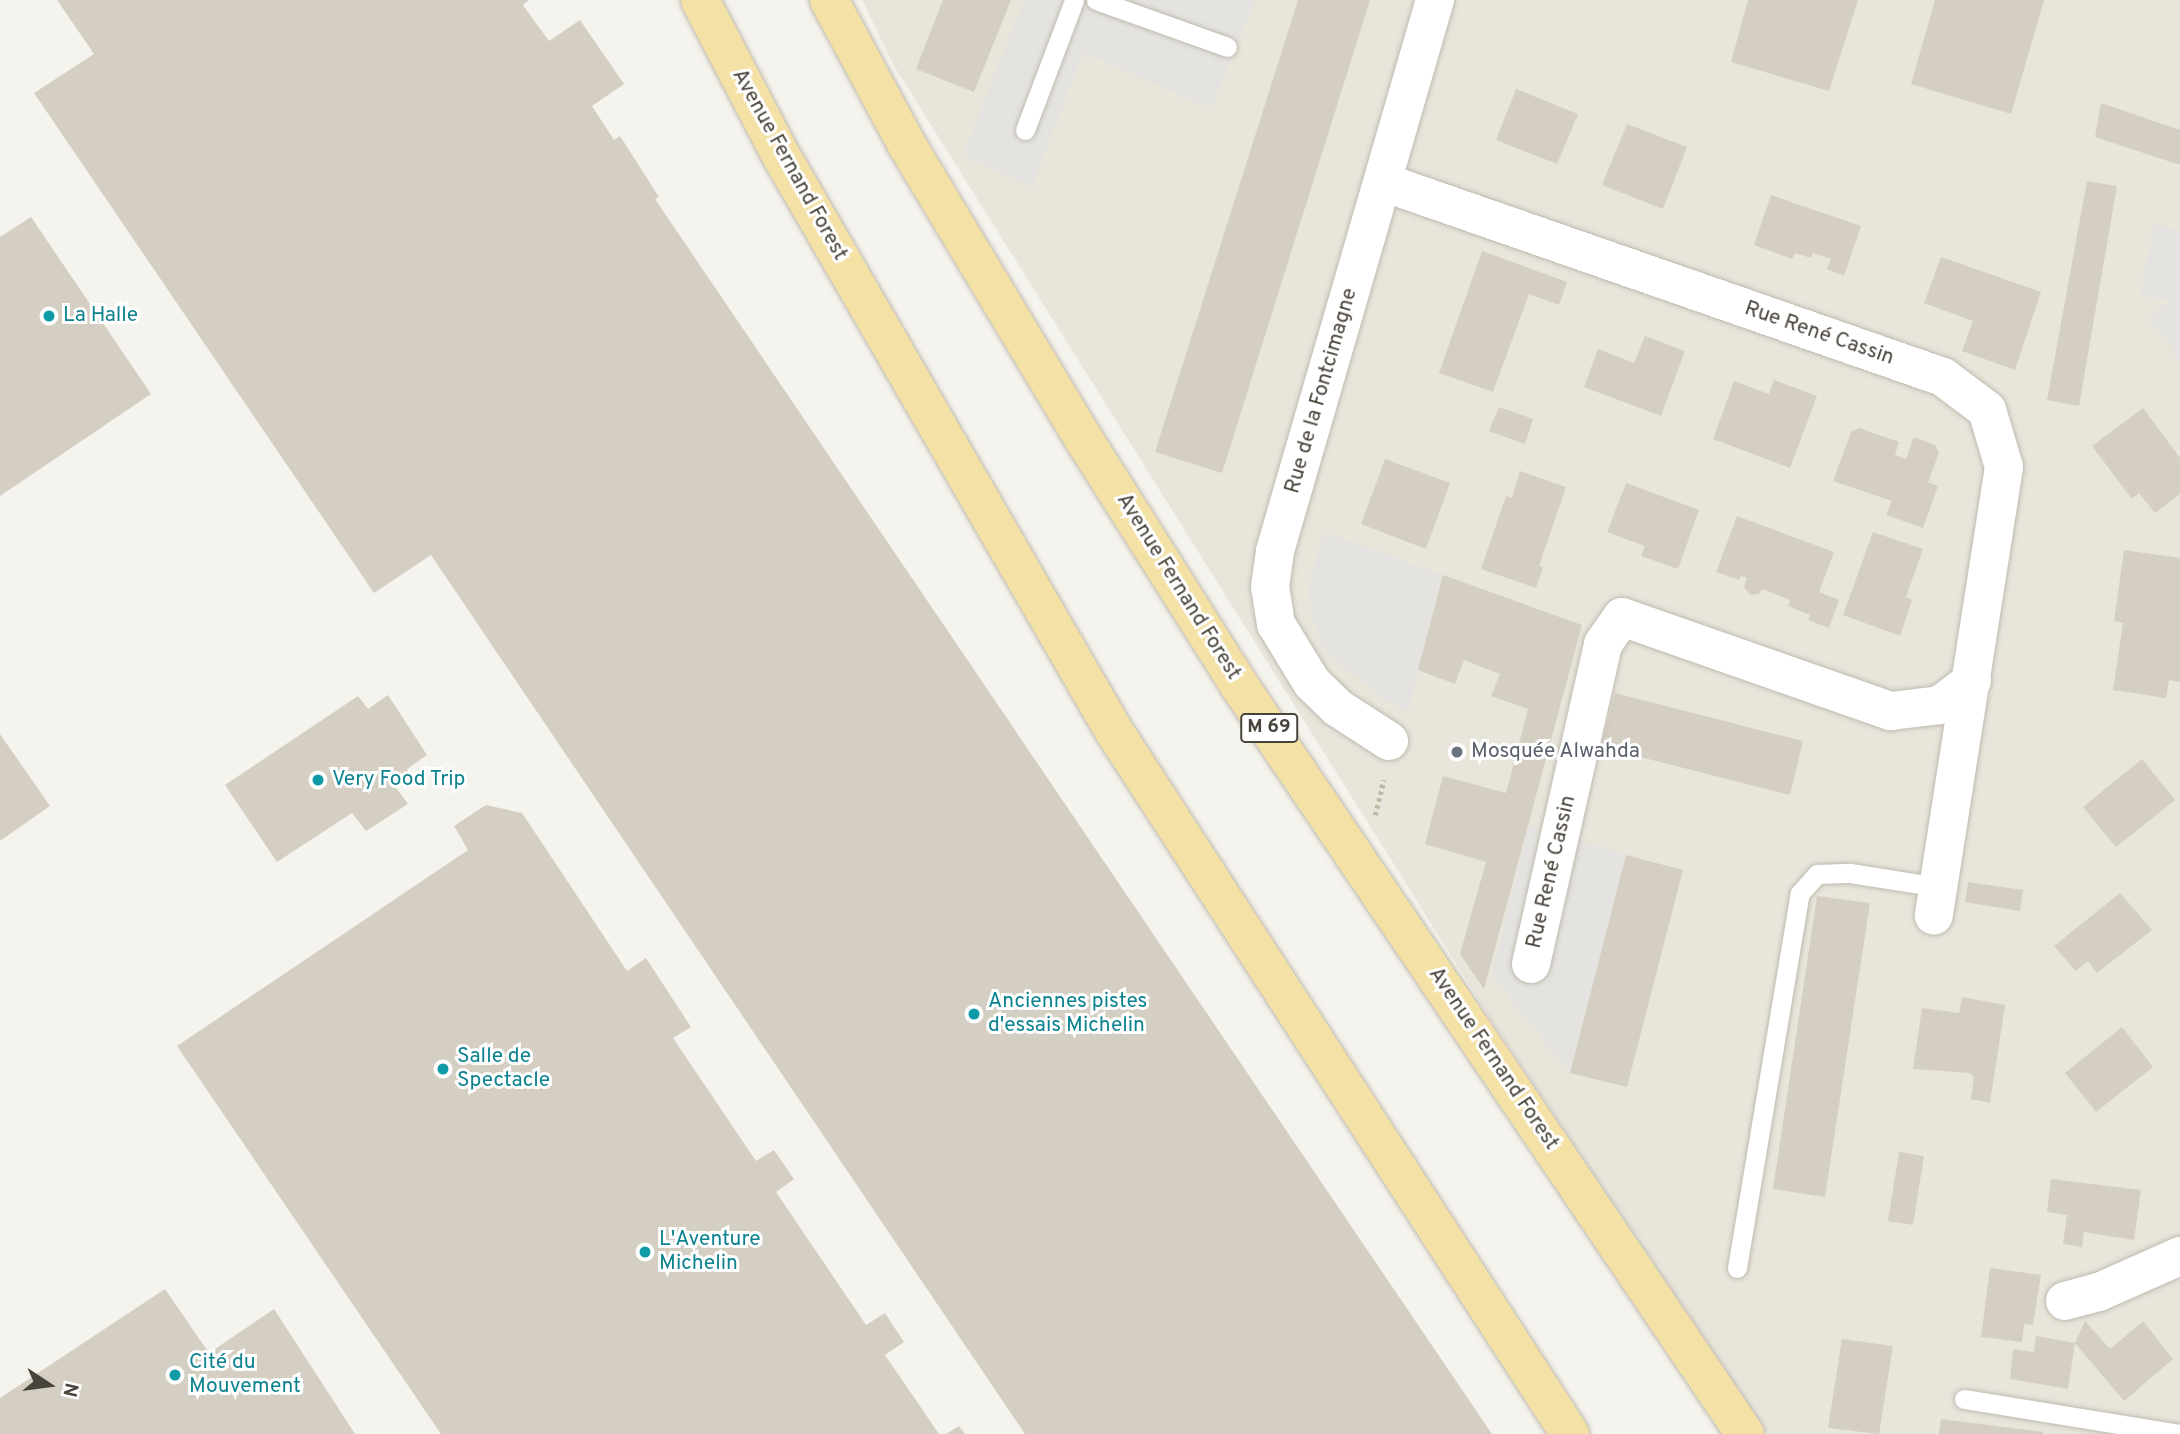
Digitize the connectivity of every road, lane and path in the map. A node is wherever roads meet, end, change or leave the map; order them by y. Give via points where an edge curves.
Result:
1 (699, 0) edge
2 (829, 0) edge
3 (1074, 0) edge
4 (1096, 0) edge
5 (1435, 0) edge
6 (1227, 47) dead end
7 (1025, 130) dead end
8 (1383, 182) junction
9 (1972, 681) junction
10 (1389, 741) joint
11 (1347, 841) junction
12 (1936, 901) joint
13 (1531, 964) dead end
14 (2180, 1256) edge
15 (1737, 1268) dead end
16 (2065, 1301) dead end
17 (1964, 1399) dead end
18 (1570, 1434) edge
19 (1745, 1434) edge
20 (2180, 1434) edge

1 - 18 main road, Avenue Fernand Forest via 779,152 1114,731
2 - 11 main road, Avenue Fernand Forest / M 69 via 907,145 1083,438 1239,685
3 - 7 lane
4 - 6 lane
5 - 8 street, Rue de la Fontcimagne
8 - 9 street, Rue René Cassin via 1943,377 1987,410 2004,467
8 - 10 street, Rue de la Fontcimagne via 1275,551 1270,587 1276,624 1312,682 1362,726
9 - 12 street, Rue René Cassin
9 - 13 street, Rue René Cassin via 1940,705 1891,711 1622,617 1603,643
10 - 11 path via 1373,822
11 - 19 main road, Avenue Fernand Forest / M 69
12 - 15 lane via 1850,873 1817,874 1800,893
14 - 16 street via 2111,1287
17 - 20 lane

